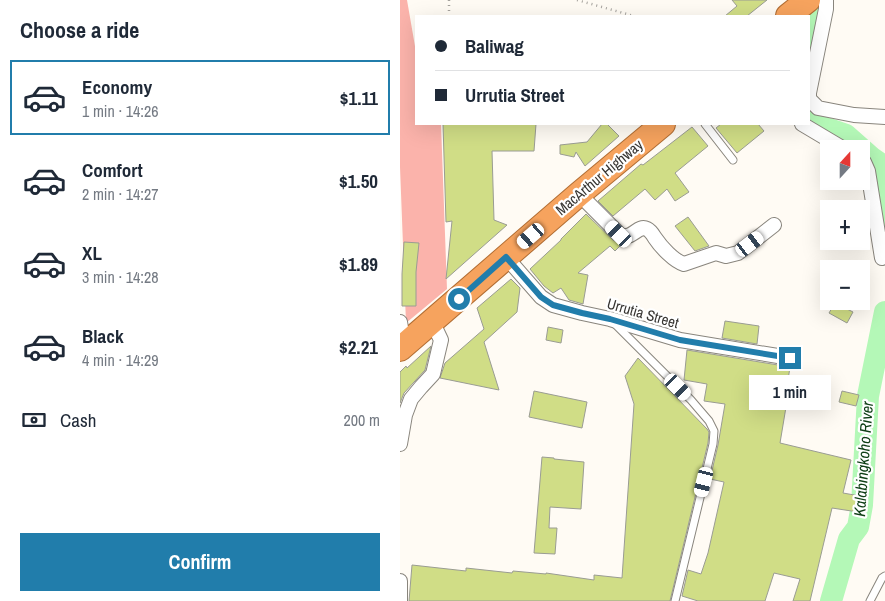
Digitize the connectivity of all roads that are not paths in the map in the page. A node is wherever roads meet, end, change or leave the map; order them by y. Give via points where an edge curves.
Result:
1 (826, 0) edge
2 (810, 88) edge
3 (810, 99) edge
4 (885, 117) edge
5 (662, 125) edge
6 (706, 125) edge
7 (804, 125) edge
8 (829, 140) edge
9 (733, 160) dead end
10 (870, 183) edge
11 (579, 194) junction
12 (774, 225) dead end
13 (506, 257) junction
14 (882, 258) dead end
15 (610, 319) junction
16 (432, 321) junction
17 (401, 339) edge
18 (790, 358) dead end
19 (400, 444) edge
20 (885, 576) edge
21 (400, 581) edge
22 (400, 601) edge
23 (675, 601) edge
24 (870, 601) edge

1 - 2 street
3 - 4 street via 818,108
5 - 11 highway, MacArthur Highway
6 - 9 lane
7 - 8 street
10 - 14 street
11 - 12 street via 623,237 646,228 674,258 684,264 716,254 738,253
11 - 13 highway, MacArthur Highway
13 - 15 street, Urrutia Street via 541,297 553,305
13 - 16 highway, MacArthur Highway
15 - 18 street, Urrutia Street via 680,340
15 - 23 lane via 691,400 714,432
16 - 17 highway, MacArthur Highway
16 - 19 street via 441,340 433,374 411,399
20 - 24 lane
21 - 22 street

